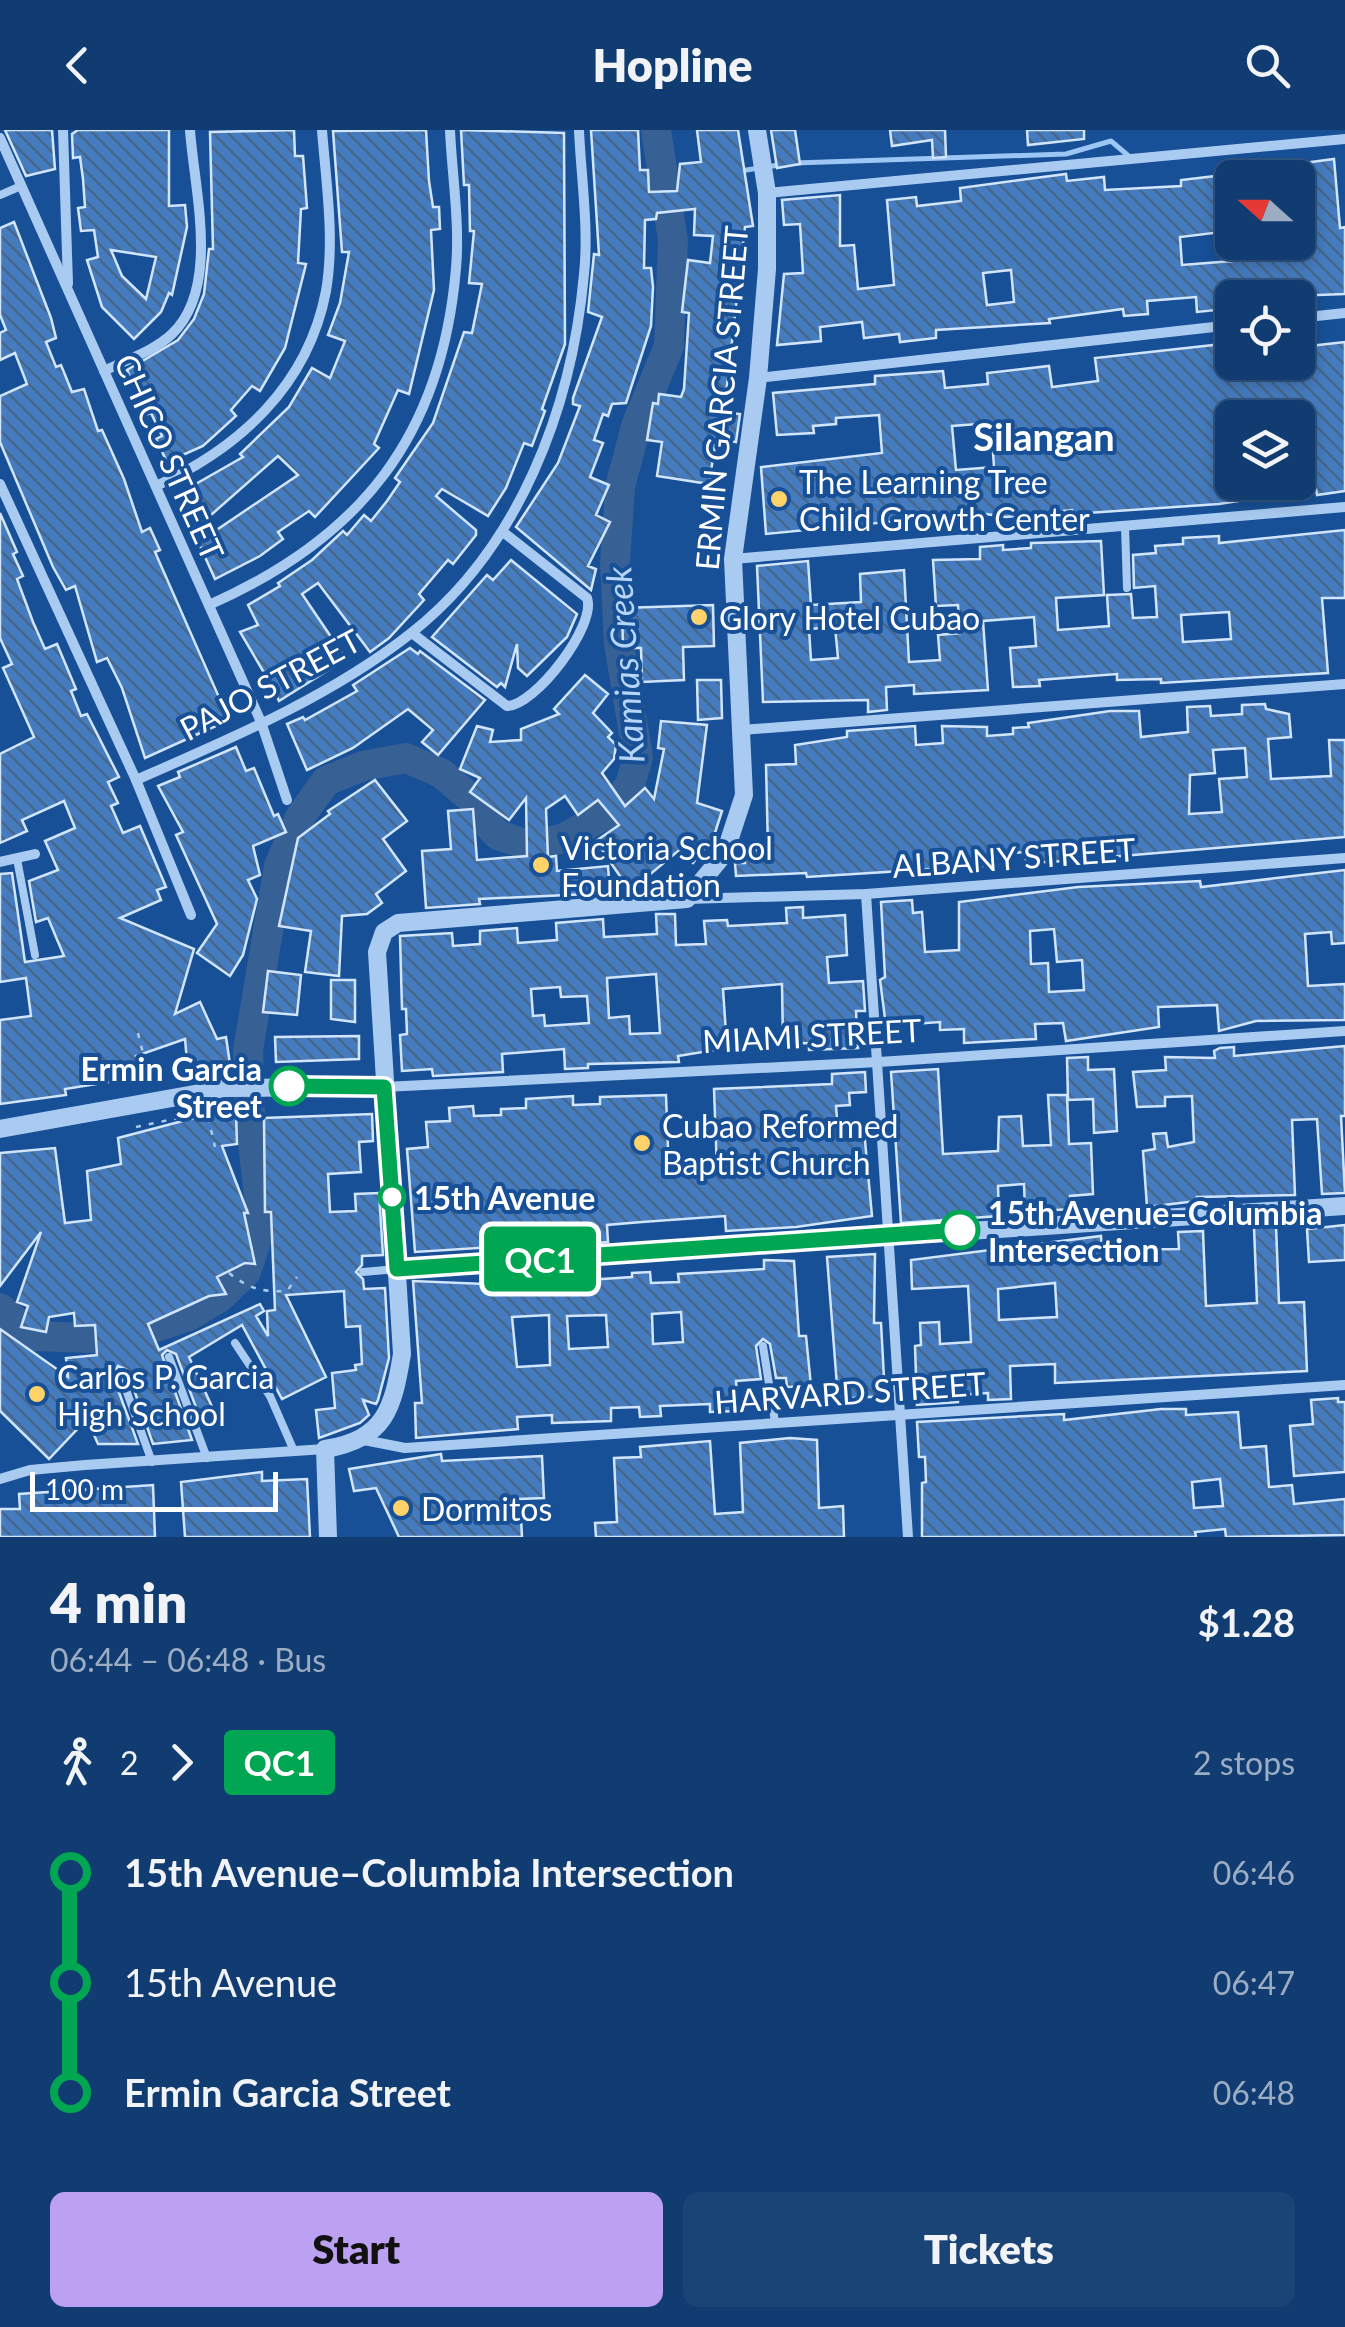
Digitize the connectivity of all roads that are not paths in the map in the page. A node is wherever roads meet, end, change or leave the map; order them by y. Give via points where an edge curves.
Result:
1 (63, 130) edge
2 (190, 130) edge
3 (322, 130) edge
4 (450, 130) edge
5 (579, 130) edge
6 (756, 130) edge
7 (0, 138) edge
8 (1345, 139) edge
9 (21, 186) junction
10 (767, 193) junction
11 (0, 195) edge
12 (68, 290) junction
13 (1345, 313) edge
14 (1315, 316) edge
15 (1215, 327) edge
16 (104, 372) junction
17 (758, 378) junction
18 (0, 484) edge
19 (156, 486) junction
20 (1345, 508) edge
21 (1125, 526) junction
22 (502, 532) junction
23 (733, 560) junction
24 (1127, 588) dead end
25 (209, 605) junction
26 (412, 633) junction
27 (1345, 684) edge
28 (262, 722) junction
29 (741, 730) junction
30 (136, 780) junction
31 (288, 800) dead end
32 (35, 854) dead end
33 (1345, 858) edge
34 (18, 859) junction
35 (0, 862) edge
36 (866, 894) junction
37 (687, 899) junction
38 (191, 915) dead end
39 (34, 955) dead end
40 (1345, 1031) edge
41 (879, 1062) junction
42 (384, 1087) junction
43 (0, 1129) edge
44 (1345, 1206) edge
45 (889, 1234) junction
46 (397, 1269) junction
47 (363, 1272) dead end
48 (234, 1343) dead end
49 (763, 1346) dead end
50 (169, 1357) dead end
51 (120, 1373) dead end
52 (1345, 1385) edge
53 (900, 1413) junction
54 (775, 1422) junction
55 (360, 1439) junction
56 (325, 1449) junction
57 (294, 1451) junction
58 (208, 1458) junction
59 (152, 1462) junction
60 (0, 1479) edge
61 (328, 1537) edge
62 (908, 1537) edge

1 - 12 street
2 - 16 street via 199,261 190,304 170,336
3 - 19 street via 326,291 311,338 266,411 235,442
4 - 25 street via 456,264 447,337 401,451 318,546 270,579
5 - 22 street, PAJO STREET via 585,272 568,380
6 - 10 street, ERMIN GARCIA STREET
7 - 9 street, CHICO STREET
8 - 10 street
9 - 11 lane
9 - 12 street, CHICO STREET
10 - 17 street, ERMIN GARCIA STREET
12 - 16 street, CHICO STREET
13 - 14 street
15 - 17 street
16 - 19 street, CHICO STREET
17 - 23 street, ERMIN GARCIA STREET
18 - 30 street
19 - 25 street, CHICO STREET
20 - 21 street
21 - 23 street
21 - 24 lane
22 - 26 street, PAJO STREET
22 - 26 street via 587,598 589,616 556,670 522,702 507,706
23 - 29 street, ERMIN GARCIA STREET
25 - 28 street, CHICO STREET
26 - 28 street, PAJO STREET via 330,688
27 - 29 street
28 - 30 street, PAJO STREET
28 - 31 street, CHICO STREET
29 - 37 street, ERMIN GARCIA STREET via 744,795 732,836
30 - 38 street
32 - 34 street
33 - 36 street, ALBANY STREET
34 - 35 street
34 - 39 lane
36 - 37 street, ALBANY STREET
36 - 41 street
37 - 42 street via 390,926 378,952
40 - 41 street, MIAMI STREET
41 - 42 street, MIAMI STREET
41 - 45 street
42 - 43 street, MIAMI STREET via 228,1088
42 - 46 street
44 - 45 street
45 - 46 street
45 - 53 street
46 - 47 lane
46 - 55 street via 402,1354 394,1398 375,1430
48 - 57 lane via 270,1396
49 - 54 lane
50 - 58 lane
51 - 59 lane
52 - 53 street, HARVARD STREET
53 - 54 street, HARVARD STREET
53 - 62 street
54 - 55 street, HARVARD STREET via 405,1448
55 - 56 street
56 - 57 street
56 - 61 street
57 - 58 street
58 - 59 street
59 - 60 street via 30,1470

